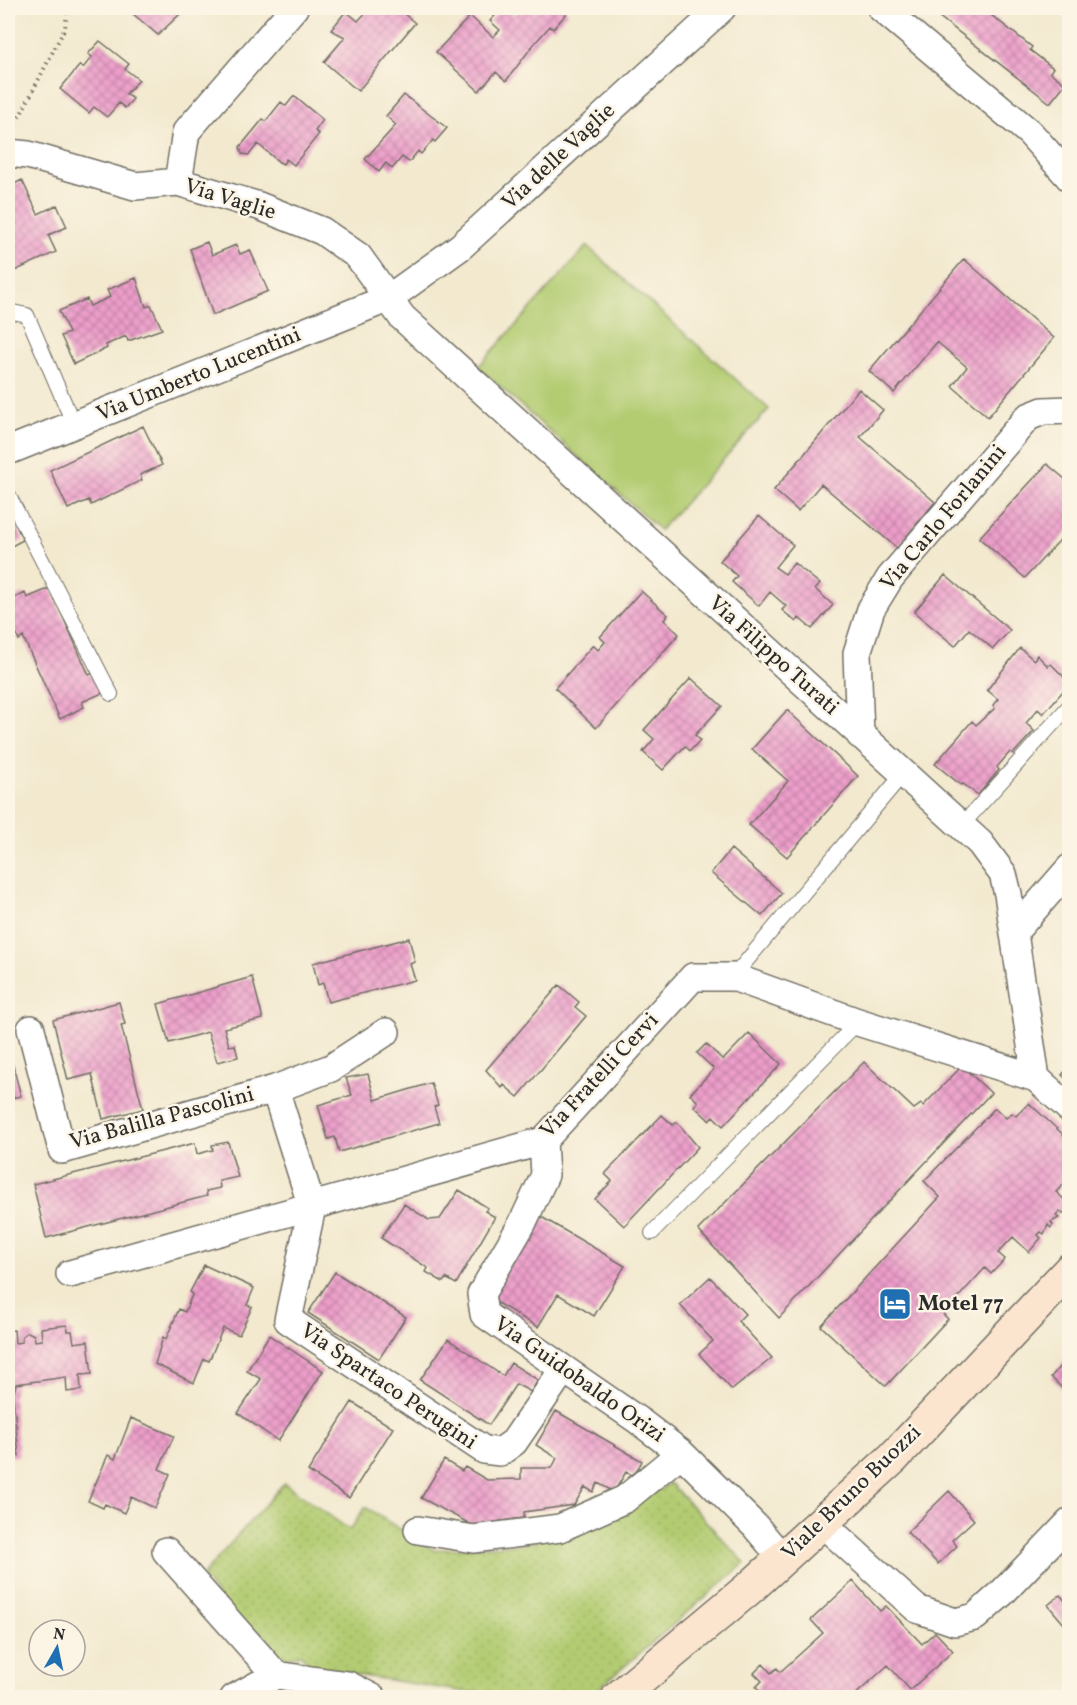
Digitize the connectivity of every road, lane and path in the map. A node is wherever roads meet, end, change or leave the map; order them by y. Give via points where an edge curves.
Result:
1 (68, 8) edge
2 (294, 8) edge
3 (722, 8) edge
4 (881, 8) edge
5 (8, 132) edge
6 (8, 153) edge
7 (1070, 178) edge
8 (178, 182) junction
9 (389, 298) junction
10 (8, 311) edge
11 (1070, 410) edge
12 (74, 425) junction
13 (8, 451) edge
14 (8, 494) edge
15 (111, 694) dead end
16 (1070, 705) edge
17 (860, 735) junction
18 (903, 774) junction
19 (961, 826) junction
20 (1070, 868) edge
21 (1014, 932) junction
22 (733, 977) junction
23 (858, 1022) junction
24 (31, 1029) dead end
25 (386, 1032) dead end
26 (1036, 1078) junction
27 (275, 1089) junction
28 (1070, 1109) edge
29 (543, 1141) junction
30 (312, 1207) junction
31 (652, 1233) dead end
32 (1070, 1270) edge
33 (70, 1275) dead end
34 (563, 1370) junction
35 (681, 1453) junction
36 (1070, 1522) edge
37 (822, 1523) junction
38 (418, 1530) dead end
39 (166, 1551) dead end
40 (783, 1559) junction
41 (276, 1675) junction
42 (234, 1698) edge
43 (373, 1698) edge
44 (618, 1698) edge

1 - 5 path via 65,28
2 - 8 street via 186,132
3 - 9 street, Via delle Vaglie via 460,247
4 - 7 street via 1030,133
6 - 8 street, Via Vaglie via 28,155 135,186
8 - 9 street, Via Vaglie via 259,206 322,231 358,256
9 - 12 street, Via Umberto Lucentini
9 - 17 street, Via Filippo Turati via 402,317
10 - 12 lane via 27,315
11 - 17 street, Via Carlo Forlanini via 1043,411 1028,417 890,578 871,609 857,653
12 - 13 street, Via Umberto Lucentini
14 - 15 lane
16 - 19 lane
17 - 18 street, Via Filippo Turati
18 - 19 street, Via Filippo Turati
18 - 22 lane
19 - 21 street, Via Filippo Turati via 980,843 1003,874
20 - 21 street
21 - 26 street, Via Filippo Turati
22 - 23 street, Via Fratelli Cervi
22 - 29 street, Via Fratelli Cervi via 693,977
23 - 26 street, Via Fratelli Cervi
23 - 31 lane
24 - 27 street, Via Balilla Pascolini via 62,1150
25 - 27 street, Via Balilla Pascolini via 331,1068
26 - 28 street, Via Fratelli Cervi
27 - 30 street, Via Balilla Pascolini
29 - 30 street, Via Fratelli Cervi
29 - 34 street, Via Guidobaldo Orizi via 545,1175 481,1294 484,1314
30 - 33 street, Via Fratelli Cervi
30 - 34 street, Via Spartaco Perugini via 288,1320 484,1450 500,1452 514,1442
32 - 37 main road, Viale Bruno Buozzi via 893,1458
34 - 35 street, Via Guidobaldo Orizi
35 - 38 street via 625,1499 560,1527 474,1539
35 - 40 street, Via Guidobaldo Orizi
36 - 37 street via 975,1617 955,1622 917,1609
37 - 40 main road, Viale Bruno Buozzi
39 - 41 street
40 - 44 main road, Viale Bruno Buozzi
41 - 42 street
41 - 43 street via 348,1685

